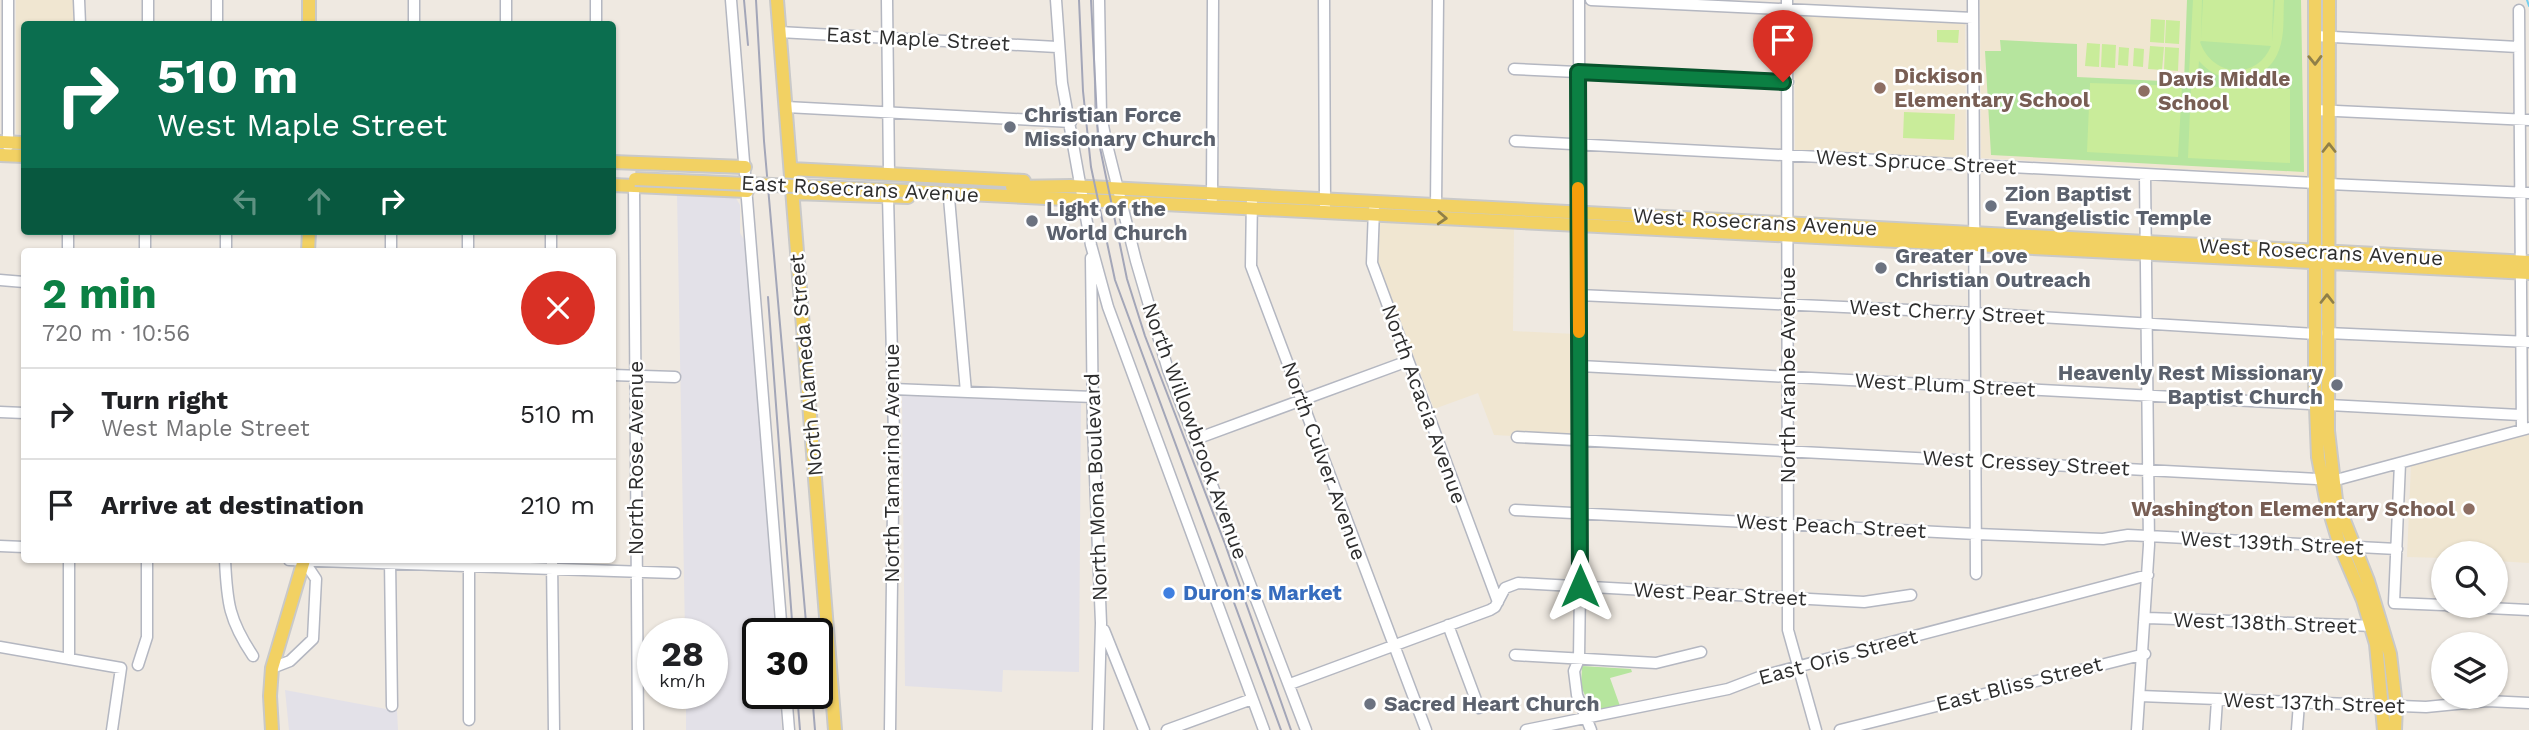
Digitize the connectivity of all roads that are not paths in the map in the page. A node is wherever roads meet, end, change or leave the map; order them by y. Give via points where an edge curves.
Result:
1 (8, 0) edge
2 (79, 0) edge
3 (148, 0) edge
4 (217, 0) edge
5 (309, 0) edge
6 (414, 0) edge
7 (506, 0) edge
8 (596, 0) edge
9 (732, 0) edge
10 (777, 0) edge
11 (887, 0) edge
12 (1056, 0) edge
13 (1100, 0) edge
14 (1213, 0) edge
15 (1324, 0) edge
16 (1438, 0) edge
17 (1579, 0) edge
18 (1591, 0) edge
19 (1973, 0) edge
20 (2315, 0) edge
21 (2329, 0) edge
22 (1787, 5) edge
23 (2519, 10) dead end
24 (1973, 18) junction
25 (80, 21) edge
26 (148, 21) edge
27 (217, 21) edge
28 (309, 21) edge
29 (414, 21) edge
30 (506, 21) edge
31 (596, 21) edge
32 (779, 33) junction
33 (2315, 36) junction
34 (889, 37) junction
35 (2329, 37) junction
36 (1057, 47) junction
37 (2518, 47) junction
38 (1514, 69) dead end
39 (1578, 72) junction
40 (1788, 82) junction
41 (786, 107) junction
42 (2315, 110) junction
43 (890, 111) junction
44 (2329, 111) junction
45 (2524, 120) edge
46 (1071, 122) junction
47 (1516, 141) dead end
48 (21, 143) edge
49 (1579, 144) junction
50 (4, 148) edge
51 (21, 155) edge
52 (1788, 156) junction
53 (616, 162) edge
54 (1974, 164) junction
55 (745, 167) junction
56 (791, 169) junction
57 (616, 171) edge
58 (889, 174) junction
59 (2145, 174) junction
60 (616, 177) edge
61 (635, 178) junction
62 (616, 184) edge
63 (2322, 184) junction
64 (747, 191) junction
65 (793, 193) junction
66 (1078, 193) junction
67 (2524, 193) edge
68 (1113, 195) junction
69 (888, 196) junction
70 (949, 198) junction
71 (1212, 200) junction
72 (1251, 202) junction
73 (1325, 206) junction
74 (1436, 206) junction
75 (1374, 208) junction
76 (1578, 219) junction
77 (1788, 230) junction
78 (1974, 239) junction
79 (1091, 245) junction
80 (2146, 249) junction
81 (2321, 258) junction
82 (2524, 268) edge
83 (0, 281) edge
84 (21, 282) edge
85 (1579, 295) junction
86 (1788, 304) junction
87 (1975, 313) junction
88 (2146, 323) junction
89 (2321, 333) junction
90 (2525, 342) edge
91 (1408, 361) junction
92 (1580, 366) junction
93 (616, 375) edge
94 (635, 377) junction
95 (675, 377) dead end
96 (1788, 378) junction
97 (1975, 386) junction
98 (893, 390) junction
99 (967, 392) junction
100 (1093, 397) junction
101 (2147, 397) junction
102 (1301, 400) junction
103 (2322, 406) junction
104 (0, 412) edge
105 (21, 413) edge
106 (2520, 415) junction
107 (2525, 429) edge
108 (1517, 437) dead end
109 (1196, 439) junction
110 (1579, 440) junction
111 (1788, 451) junction
112 (1976, 461) junction
113 (2400, 463) junction
114 (2147, 469) junction
115 (2327, 480) junction
116 (1515, 510) dead end
117 (1580, 513) junction
118 (1788, 524) junction
119 (1976, 534) junction
120 (2147, 537) junction
121 (0, 546) edge
122 (21, 547) edge
123 (2346, 547) junction
124 (2397, 549) junction
125 (69, 563) edge
126 (147, 563) edge
127 (225, 563) edge
128 (303, 563) edge
129 (306, 563) edge
130 (390, 563) edge
131 (430, 563) edge
132 (469, 564) edge
133 (552, 565) edge
134 (675, 573) dead end
135 (636, 574) junction
136 (1976, 574) dead end
137 (2148, 575) junction
138 (1580, 586) junction
139 (1911, 595) dead end
140 (1789, 598) junction
141 (1498, 603) junction
142 (2431, 604) edge
143 (2508, 609) edge
144 (2529, 610) edge
145 (781, 618) edge
146 (2147, 618) junction
147 (1101, 623) junction
148 (1448, 625) junction
149 (2377, 626) junction
150 (1393, 646) junction
151 (0, 647) edge
152 (1700, 652) dead end
153 (2145, 654) junction
154 (1515, 655) dead end
155 (253, 656) dead end
156 (69, 659) junction
157 (1579, 659) junction
158 (138, 665) dead end
159 (1797, 666) junction
160 (272, 668) junction
161 (1290, 684) junction
162 (2140, 696) junction
163 (1252, 699) junction
164 (2217, 700) junction
165 (2299, 703) junction
166 (2529, 703) edge
167 (391, 706) dead end
168 (2390, 706) junction
169 (1479, 708) dead end
170 (787, 709) edge
171 (1587, 719) junction
172 (469, 720) dead end
173 (1424, 726) edge
174 (2136, 729) edge
175 (112, 730) edge
176 (272, 730) edge
177 (554, 730) edge
178 (638, 730) edge
179 (789, 730) edge
180 (835, 730) edge
181 (890, 730) edge
182 (1098, 730) edge
183 (1144, 730) edge
184 (1167, 730) edge
185 (1264, 730) edge
186 (1306, 730) edge
187 (1526, 730) edge
188 (1591, 730) edge
189 (1816, 730) edge
190 (1840, 730) edge
191 (2215, 730) edge
192 (2297, 730) edge
193 (2385, 730) edge
194 (2395, 730) edge

1 - 50 street
2 - 25 street
3 - 26 street
4 - 27 street
5 - 28 main road
6 - 29 street
7 - 30 street
8 - 31 street
9 - 55 street
10 - 32 main road, North Alameda Street
11 - 34 street
12 - 36 street, North Willowbrook Avenue
13 - 68 street, North Willowbrook Avenue via 1101,115
14 - 71 street
15 - 73 street
16 - 74 street
17 - 39 street
18 - 22 street
19 - 24 street
20 - 33 main road
21 - 35 main road
22 - 24 street
22 - 40 street, North Aranbe Avenue
23 - 37 street
24 - 54 street
32 - 34 street, East Maple Street
32 - 41 main road, North Alameda Street
33 - 35 street
33 -> 42 main road
34 - 36 street, East Maple Street
34 - 43 street
35 - 37 street
35 - 44 main road
36 - 46 street, North Willowbrook Avenue
37 - 45 street
38 - 39 street
39 - 40 street
39 - 49 street
40 - 52 street, North Aranbe Avenue
41 - 43 street
41 - 56 main road, North Alameda Street
42 - 44 street
42 - 63 main road
43 - 46 street
43 - 58 street
44 - 45 street
63 -> 44 main road
45 - 67 street
46 - 66 street, North Willowbrook Avenue
47 - 49 street, West Spruce Street
48 - 50 main road
49 - 52 street, West Spruce Street
49 - 76 street
50 - 51 main road
52 - 54 street, West Spruce Street
52 - 77 street, North Aranbe Avenue
53 - 55 main road
54 - 59 street, West Spruce Street
54 - 78 street
55 - 64 street
56 - 58 main road
56 - 65 main road, North Alameda Street
57 - 61 main road, East Rosecrans Avenue
58 - 66 main road
59 - 63 street, West Spruce Street
59 - 80 street
60 - 61 main road, East Rosecrans Avenue
61 - 62 main road
61 - 64 main road
61 - 66 main road, East Rosecrans Avenue, bridge
61 - 94 street, North Rose Avenue
63 - 67 street, West Spruce Street
63 - 81 main road
64 - 145 street
65 - 69 main road
65 - 180 main road, North Alameda Street
66 - 68 main road, East Rosecrans Avenue
66 - 70 main road via 1037,202
66 - 79 street, North Willowbrook Avenue
67 - 82 street
68 - 71 main road, West Rosecrans Avenue
68 - 109 street, North Willowbrook Avenue via 1168,370
69 - 70 main road
69 - 98 street, North Tamarind Avenue
70 - 99 street
71 - 72 main road, West Rosecrans Avenue
72 - 73 main road, West Rosecrans Avenue
72 - 102 street, North Culver Avenue via 1251,266
73 - 75 main road, West Rosecrans Avenue
74 - 75 main road, West Rosecrans Avenue
74 - 76 main road, West Rosecrans Avenue
75 -> 76 main road, West Rosecrans Avenue
75 - 91 street, North Acacia Avenue via 1372,263
76 - 77 main road, West Rosecrans Avenue
76 - 85 street
77 - 78 main road, West Rosecrans Avenue
77 - 86 street, North Aranbe Avenue
78 - 80 main road, West Rosecrans Avenue
78 - 87 street
79 - 100 street, North Mona Boulevard
79 - 163 street, North Willowbrook Avenue via 1130,370
80 - 81 main road, West Rosecrans Avenue
80 - 88 street
81 - 82 main road, West Rosecrans Avenue
81 - 89 main road
82 - 90 street
83 - 84 street
85 - 86 street, West Cherry Street
85 - 92 street
86 - 87 street, West Cherry Street
86 - 96 street, North Aranbe Avenue
87 - 88 street, West Cherry Street
87 - 97 street
88 - 89 street, West Cherry Street
88 - 101 street
89 - 90 street, West Cherry Street
89 - 103 main road
90 - 106 street
91 - 102 street
91 - 141 street, North Acacia Avenue
92 - 96 street, West Plum Street
92 - 110 street
93 - 94 street
94 - 95 street
94 - 135 street, North Rose Avenue
96 - 97 street, West Plum Street
96 - 111 street, North Aranbe Avenue
97 - 101 street, West Plum Street
97 - 112 street
98 - 99 street
98 - 181 street, North Tamarind Avenue
99 - 100 street
100 - 147 street, North Mona Boulevard
101 - 103 street, West Plum Street
101 - 114 street
102 - 109 street
102 - 150 street, North Culver Avenue
103 - 106 street, West Plum Street
103 - 115 main road
104 - 105 street
106 - 107 street
107 - 113 street, West Cressey Street
108 - 110 street, West Cressey Street
109 - 161 street, North Willowbrook Avenue
110 - 111 street, West Cressey Street
110 - 117 street
111 - 112 street, West Cressey Street
111 - 118 street, North Aranbe Avenue
112 - 114 street, West Cressey Street
112 - 119 street
113 - 115 street, West Cressey Street
113 - 124 street
114 - 115 street, West Cressey Street
114 - 120 street
115 - 123 main road
116 - 117 street, West Peach Street
117 - 118 street, West Peach Street
117 - 138 street
118 - 119 street, West Peach Street
118 - 140 street, North Aranbe Avenue
119 - 120 street, West Peach Street
119 - 136 street
120 - 123 street, West 139th Street
120 - 137 street
121 - 122 street
123 - 124 street, West 139th Street
123 - 149 main road
124 - 142 street via 2394,603
125 - 156 street
126 - 158 street via 147,637
127 - 155 street via 230,617
128 - 160 main road
129 - 160 street via 316,579 313,639 290,661
130 - 167 street
131 - 132 street
132 - 133 street
132 - 172 street
133 - 135 street
133 - 177 street
134 - 135 street
135 - 178 street, North Rose Avenue
137 - 146 street
137 - 159 street, East Oris Street
138 - 140 street, West Pear Street
138 - 141 street, West Pear Street via 1511,584
138 - 157 street
139 - 140 street, West Pear Street via 1881,602
140 - 159 street, North Aranbe Avenue via 1788,630
141 - 148 street
143 - 144 street
146 - 149 street, West 138th Street
146 - 153 street
147 - 182 street, North Mona Boulevard
147 - 183 street
148 - 150 street
148 - 169 street
149 - 168 main road via 2381,673
150 - 161 street
150 - 173 street, North Culver Avenue
151 - 156 street
152 - 157 street via 1656,663
153 - 162 street
153 - 190 street, East Bliss Street
154 - 157 street
156 - 175 street via 121,668
157 - 171 street via 1575,685
159 - 171 street, East Oris Street via 1728,689
159 - 189 street, North Aranbe Avenue
160 - 176 main road
161 - 186 street, North Willowbrook Avenue
162 - 164 street, West 137th Street
162 - 174 street
163 - 184 street
163 - 185 street, North Willowbrook Avenue
164 - 165 street, West 137th Street
164 - 191 street
165 - 168 street, West 137th Street
165 - 192 street
166 - 168 street, West 137th Street
168 - 193 main road
168 - 194 main road
170 - 179 street
171 - 187 street, East Oris Street
171 - 188 street

